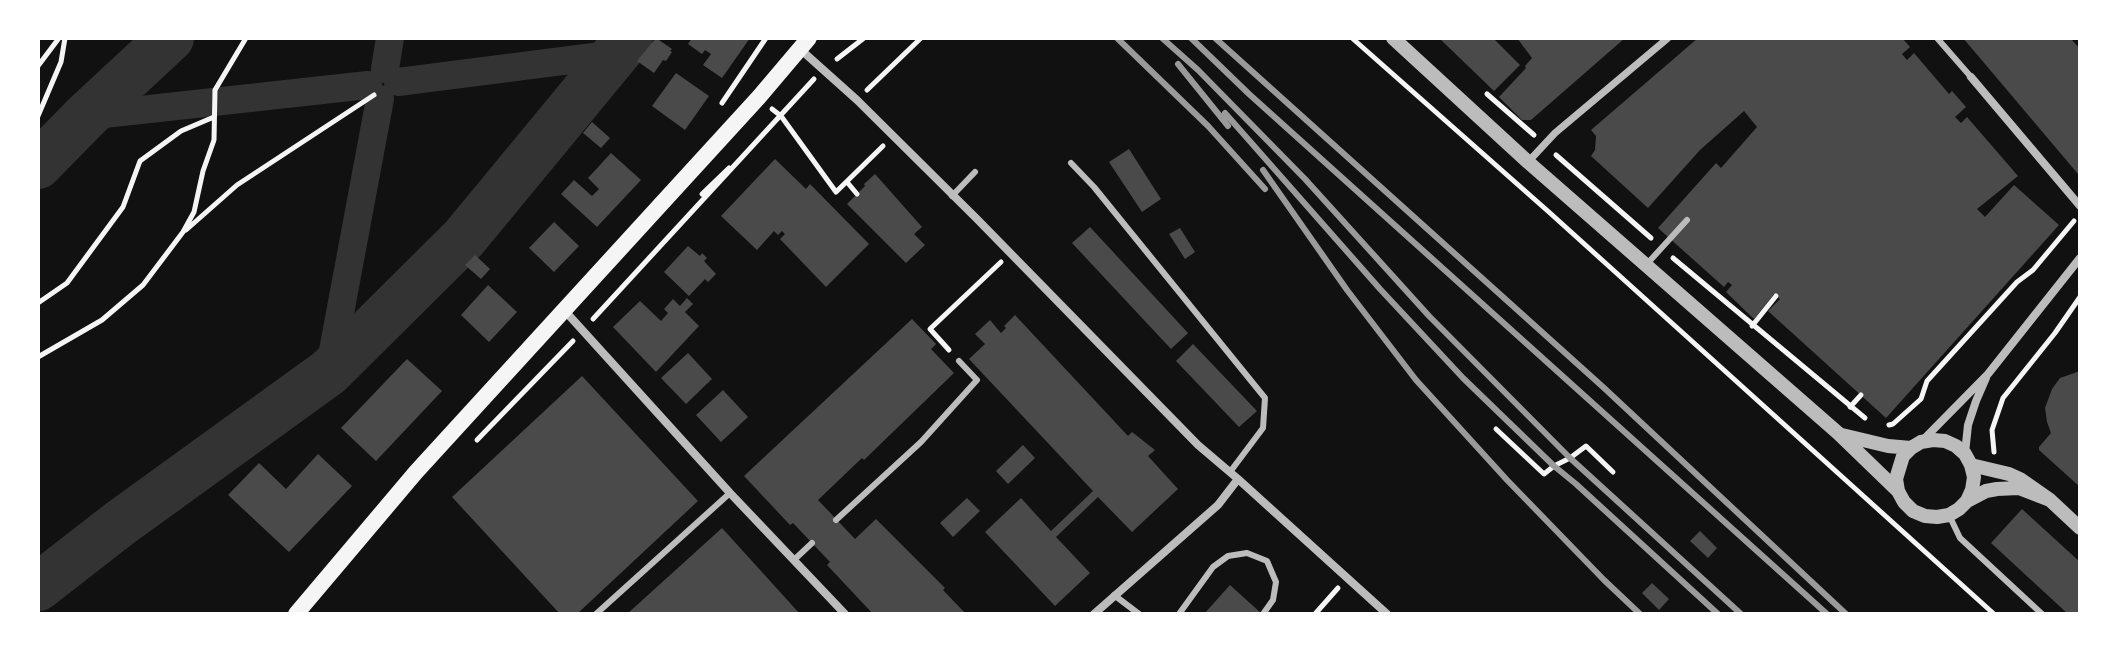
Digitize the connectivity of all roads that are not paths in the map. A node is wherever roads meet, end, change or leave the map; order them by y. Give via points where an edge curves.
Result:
1 (1393, 38) edge
2 (1668, 38) edge
3 (1937, 38) edge
4 (804, 43) edge
5 (1971, 77) joint
6 (1528, 162) junction
7 (1071, 163) dead end
8 (975, 172) dead end
9 (952, 196) junction
10 (2080, 206) edge
11 (1687, 220) dead end
12 (2080, 258) edge
13 (1646, 265) junction
14 (565, 311) junction
15 (959, 361) road end
16 (1988, 374) junction
17 (1838, 433) junction
18 (1916, 445) junction
19 (1968, 460) junction
20 (1234, 476) junction
21 (1898, 491) junction
22 (730, 493) junction
23 (2050, 500) junction
24 (1967, 501) junction
25 (1949, 515) junction
26 (836, 520) dead end
27 (2080, 528) edge
28 (812, 543) dead end
29 (795, 559) junction
30 (1114, 595) junction
31 (299, 613) edge
32 (596, 614) edge
33 (845, 614) edge
34 (1094, 614) edge
35 (1139, 614) edge
36 (1179, 614) edge
37 (1263, 614) edge
38 (1387, 614) edge
39 (2042, 614) edge

1 - 6 street
2 - 6 street
3 - 5 lane
4 - 9 street
4 - 14 main road
5 - 10 street
6 - 13 street
7 - 20 lane via 1265,398 1263,428
8 - 9 lane
9 - 20 street
11 - 13 lane
12 - 16 street
13 - 17 street
14 - 22 street
14 - 31 main road via 416,472
15 - 26 lane via 977,380 921,442
16 - 18 street
16 - 19 street via 1968,425
17 - 18 street via 1878,444
17 - 21 street
18 - 19 street via 1945,441
18 - 21 street via 1898,467
19 - 23 street via 2020,479
19 - 24 street via 1974,477
20 - 30 street via 1218,505
20 - 38 street
21 - 25 street via 1913,511
22 - 29 street
22 - 32 lane
23 - 24 street via 2019,488 1986,491
23 - 27 street
24 - 25 street
25 - 39 lane via 1960,538
28 - 29 lane
29 - 33 street
30 - 34 street
30 - 35 lane
36 - 37 lane via 1213,567 1228,556 1247,553 1267,561 1276,582

